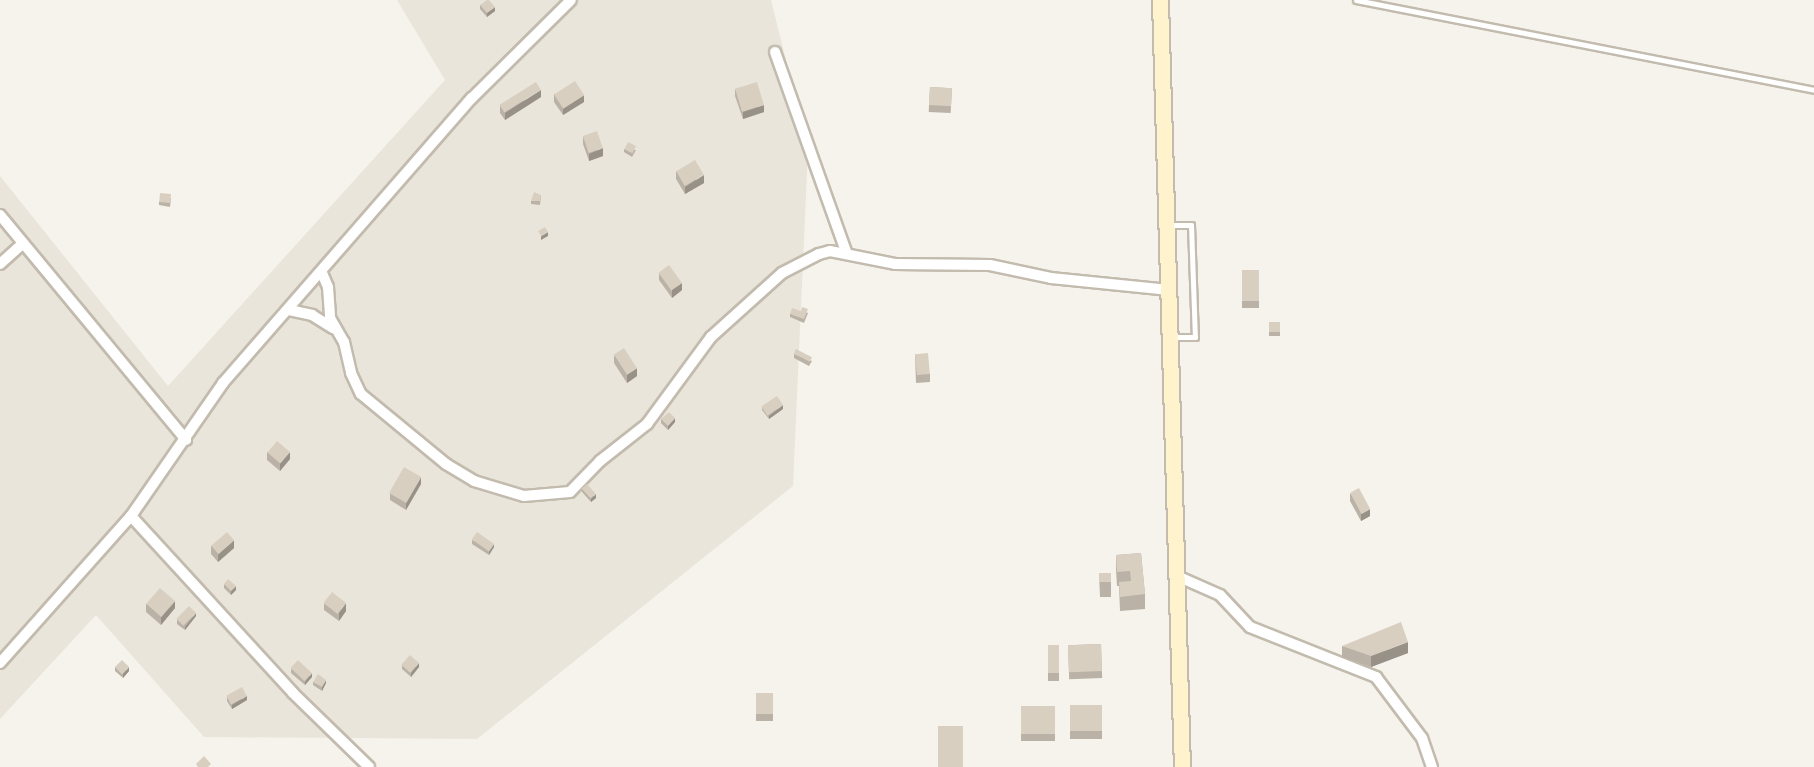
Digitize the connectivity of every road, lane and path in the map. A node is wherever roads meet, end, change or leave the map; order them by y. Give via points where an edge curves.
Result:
1 (571, 0) edge
2 (1160, 0) edge
3 (1356, 0) edge
4 (775, 52) dead end
5 (1814, 90) edge
6 (0, 215) edge
7 (1167, 225) junction
8 (23, 243) junction
9 (847, 254) junction
10 (0, 264) edge
11 (322, 273) junction
12 (1168, 290) junction
13 (289, 310) junction
14 (339, 331) junction
15 (1170, 337) junction
16 (186, 440) junction
17 (131, 516) junction
18 (1176, 576) junction
19 (0, 663) edge
20 (369, 767) edge
21 (1182, 767) edge
22 (1432, 767) edge

1 - 11 street via 472,98
2 - 7 street
3 - 5 lane
4 - 9 street
6 - 8 street
7 - 12 street
7 - 15 lane via 1191,225 1195,337
8 - 10 street
8 - 16 street
9 - 12 street via 895,264 990,265 1051,278
9 - 14 street via 819,254 782,273 702,348 647,424 600,461 570,492 556,495 524,496 474,482 415,442 361,394
11 - 13 street
11 - 14 street via 328,287 330,318
12 - 15 street
13 - 14 street via 312,315
13 - 16 street via 224,383
15 - 18 street
16 - 17 street
17 - 19 street
17 - 20 street via 293,693
18 - 21 street
18 - 22 street via 1220,595 1250,627 1376,676 1422,738

